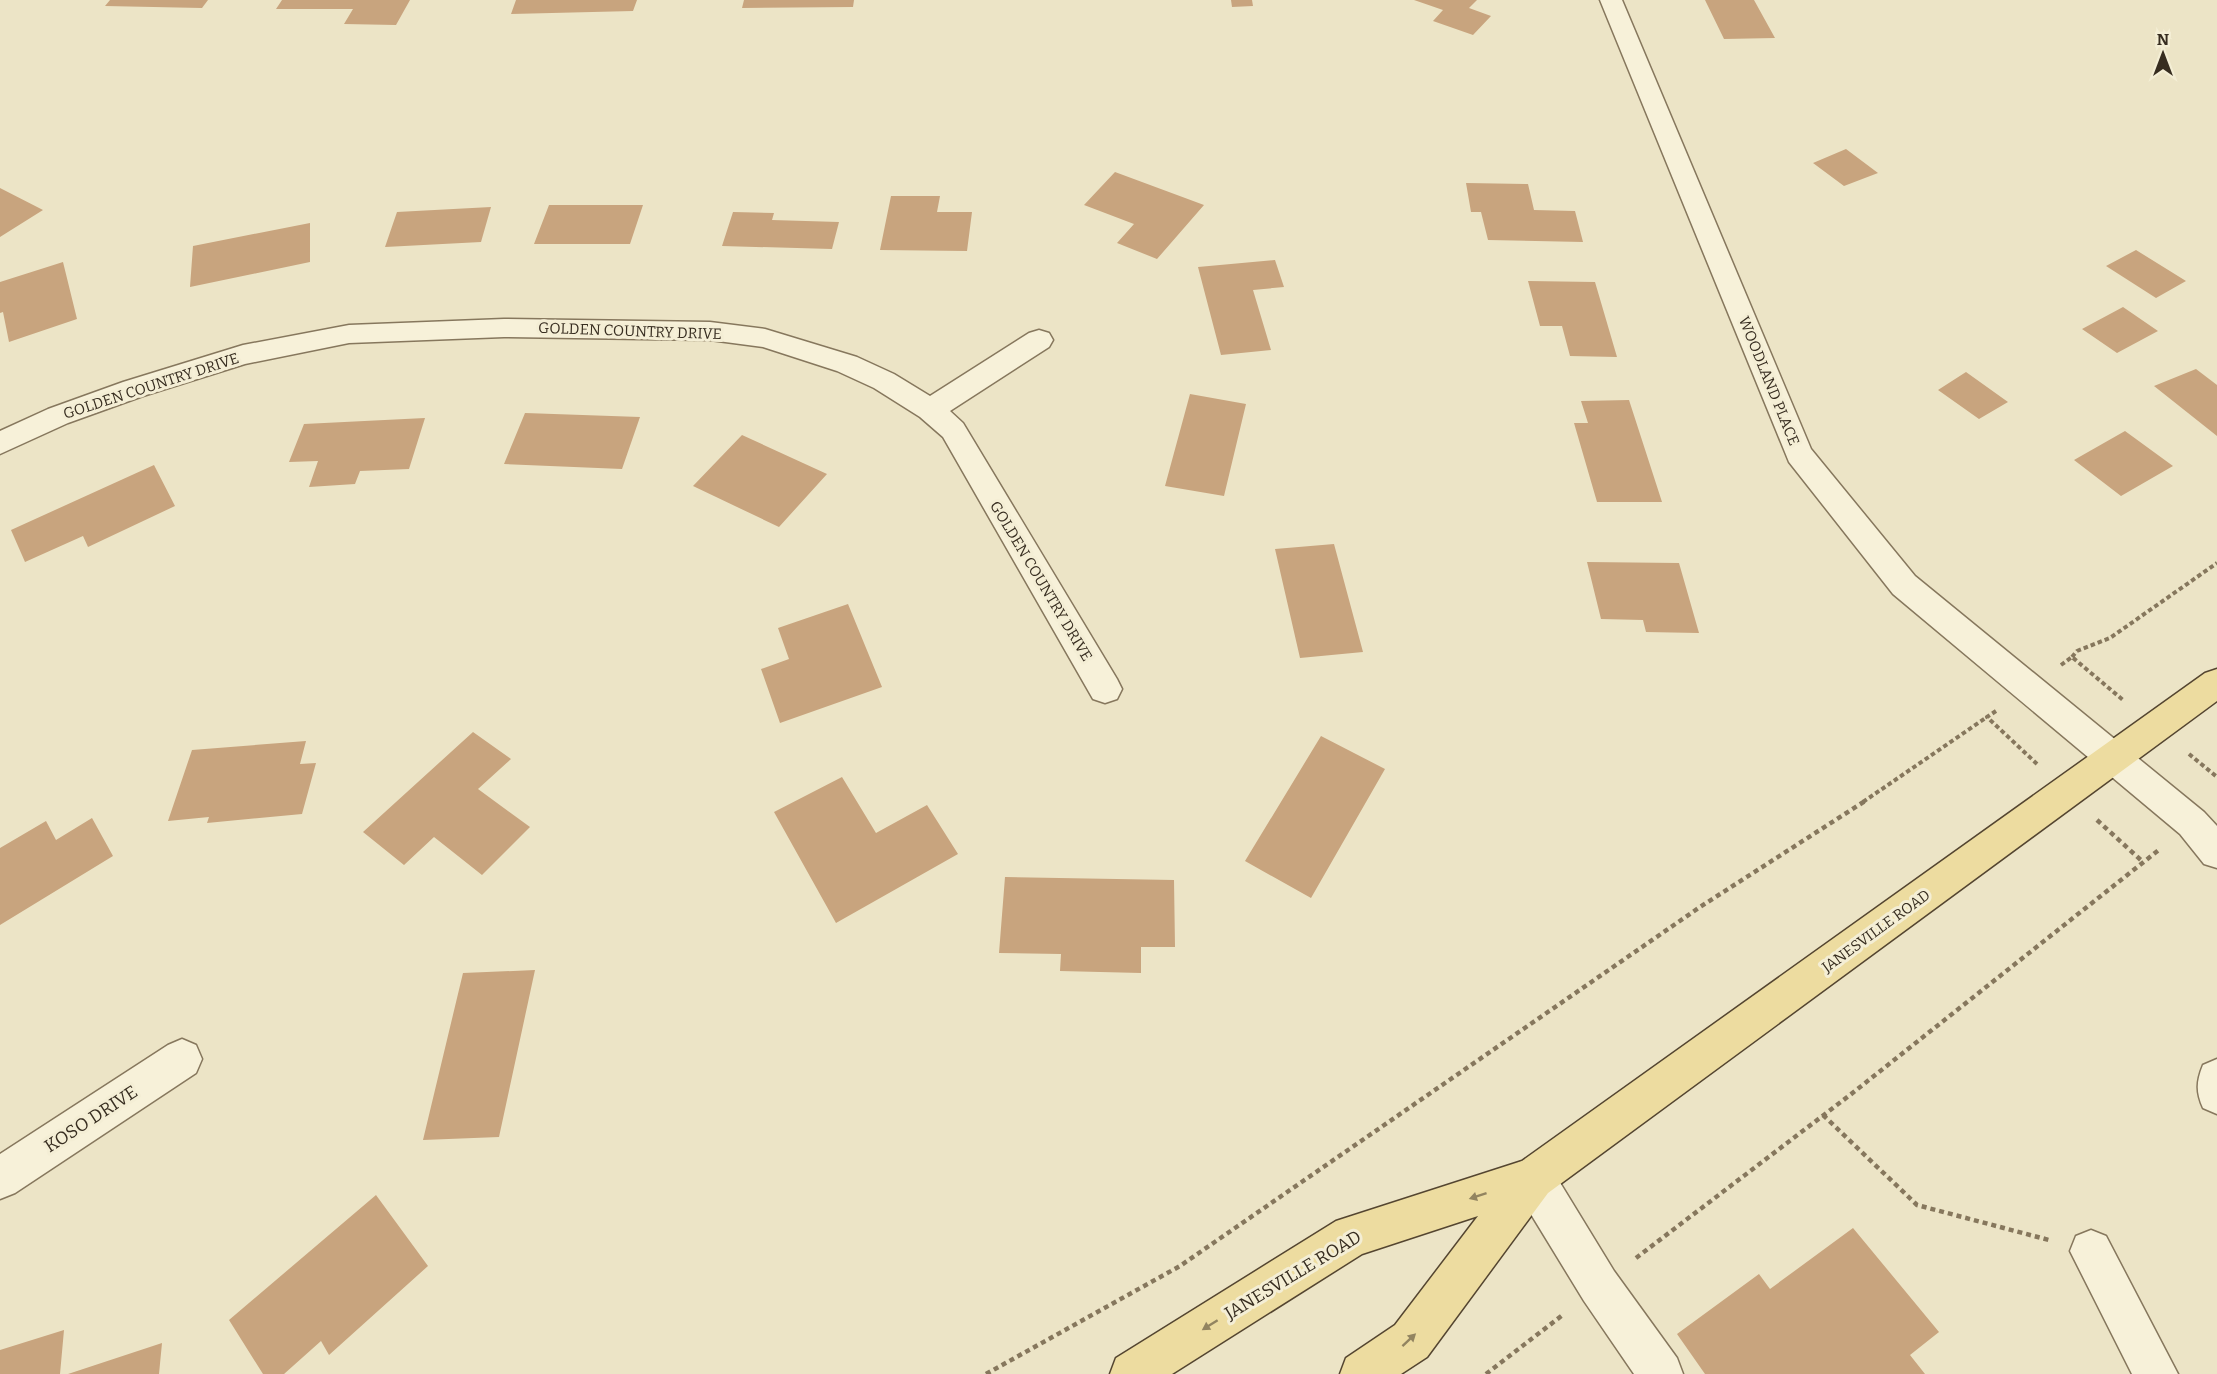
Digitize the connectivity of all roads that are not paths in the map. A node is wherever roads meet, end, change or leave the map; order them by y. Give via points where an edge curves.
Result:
1 (1611, 0) edge
2 (1039, 340) dead end
3 (930, 410) junction
4 (0, 443) edge
5 (2217, 683) edge
6 (1106, 689) dead end
7 (2114, 759) junction
8 (2217, 852) edge
9 (182, 1059) dead end
10 (2217, 1079) edge
11 (2217, 1094) edge
12 (0, 1178) edge
13 (1533, 1178) junction
14 (2091, 1251) road end
15 (1132, 1374) edge
16 (1362, 1374) edge
17 (1661, 1374) edge
18 (2156, 1374) edge

1 - 7 street, WOODLAND PLACE via 1799,454 1904,585
2 - 3 street
3 - 4 street, GOLDEN COUNTRY DRIVE via 884,381 847,364 765,338 710,331 504,328 349,334 243,355 58,416
3 - 6 street, GOLDEN COUNTRY DRIVE via 953,430
5 - 7 main road, JANESVILLE ROAD
7 - 8 street, WOODLAND PLACE via 2192,824
7 - 13 main road, JANESVILLE ROAD
9 - 12 street, KOSO DRIVE
10 - 11 street
13 -> 15 main road, JANESVILLE ROAD via 1351,1236
16 -> 13 main road, JANESVILLE ROAD via 1411,1341
13 - 17 street via 1599,1286
14 - 18 street

